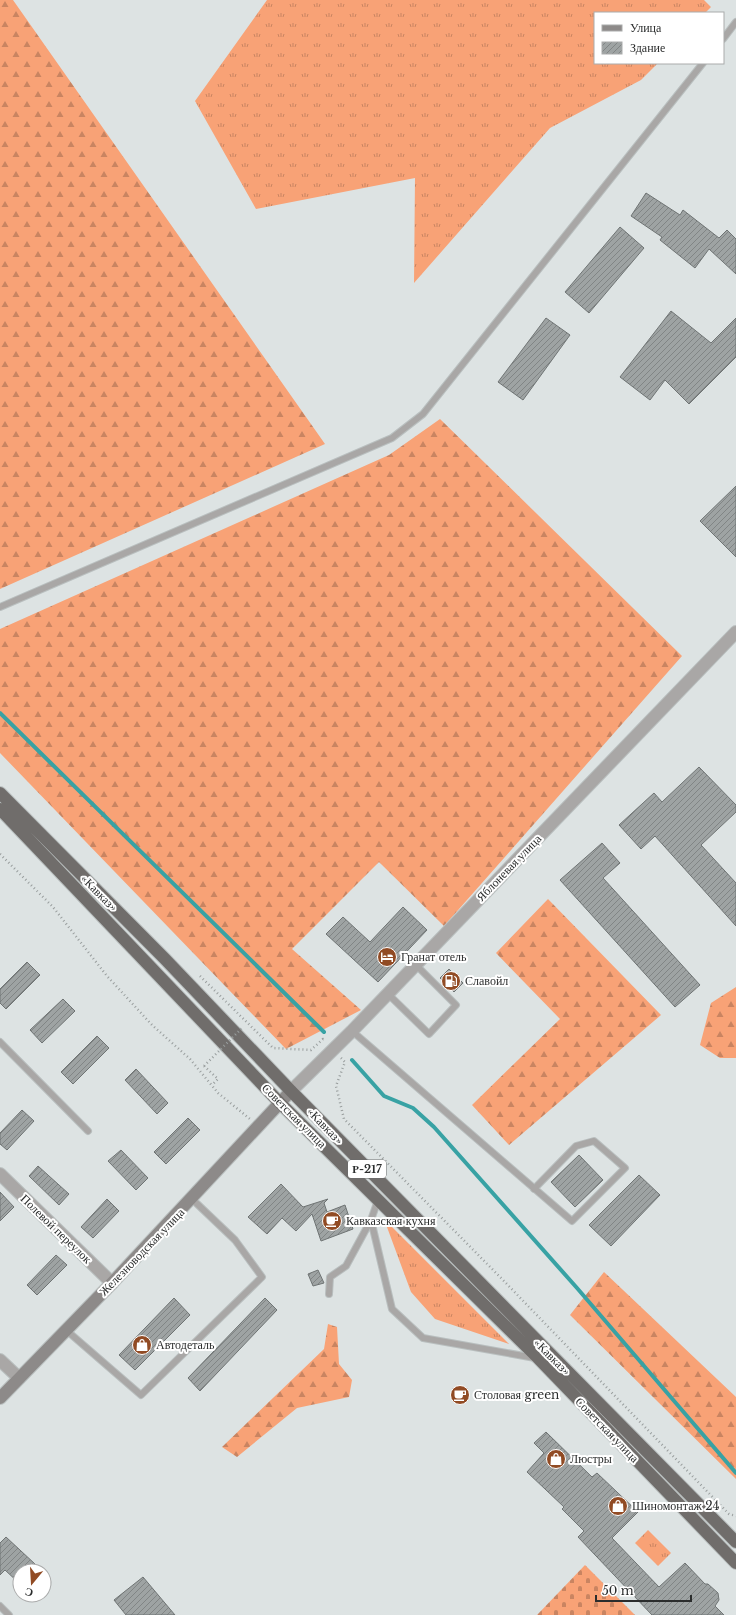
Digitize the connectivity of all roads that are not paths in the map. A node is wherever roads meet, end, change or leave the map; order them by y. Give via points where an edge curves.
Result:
1 (736, 22) edge
2 (724, 38) edge
3 (703, 64) edge
4 (0, 607) edge
5 (736, 632) edge
6 (0, 793) edge
7 (0, 809) edge
8 (416, 965) junction
9 (388, 994) junction
10 (352, 1031) junction
11 (0, 1042) edge
12 (291, 1091) junction
13 (280, 1103) junction
14 (88, 1130) dead end
15 (0, 1174) edge
16 (534, 1188) junction
17 (192, 1199) junction
18 (378, 1200) junction
19 (371, 1220) junction
20 (112, 1283) junction
21 (329, 1294) dead end
22 (66, 1330) junction
23 (538, 1358) junction
24 (0, 1360) edge
25 (19, 1378) junction
26 (0, 1398) edge
27 (736, 1542) edge
28 (736, 1562) edge
29 (0, 1606) edge
30 (9, 1615) edge

1 - 2 lane
3 - 4 lane via 423,414 392,438
5 - 8 street, Яблоневая улица
6 - 12 highway, «Кавказ» / Р-217 via 165,959
7 - 13 highway, Советская улица / Р-217
8 - 9 street, Яблоневая улица
8 - 9 lane via 456,1005 429,1034
9 - 10 street, Яблоневая улица
10 - 12 street, Яблоневая улица
10 - 16 lane
11 - 14 lane
12 - 13 main road, Яблоневая улица
12 - 27 highway, «Кавказ» / Р-217
13 - 17 main road, Железноводская улица
13 - 18 highway, Советская улица / Р-217
15 - 20 street, Полевой переулок
16 - 16 lane via 572,1221 625,1168 594,1141 576,1146
17 - 20 main road, Железноводская улица
17 - 22 lane via 235,1240 262,1277 141,1395
18 - 19 lane
18 - 23 highway, Советская улица / Р-217
19 - 21 lane via 346,1266 330,1277
19 - 23 lane via 392,1309 423,1338
20 - 22 main road, Железноводская улица
22 - 25 main road, Железноводская улица
23 - 28 highway, Советская улица / Р-217
24 - 25 street
25 - 26 main road, Железноводская улица
29 - 30 lane

